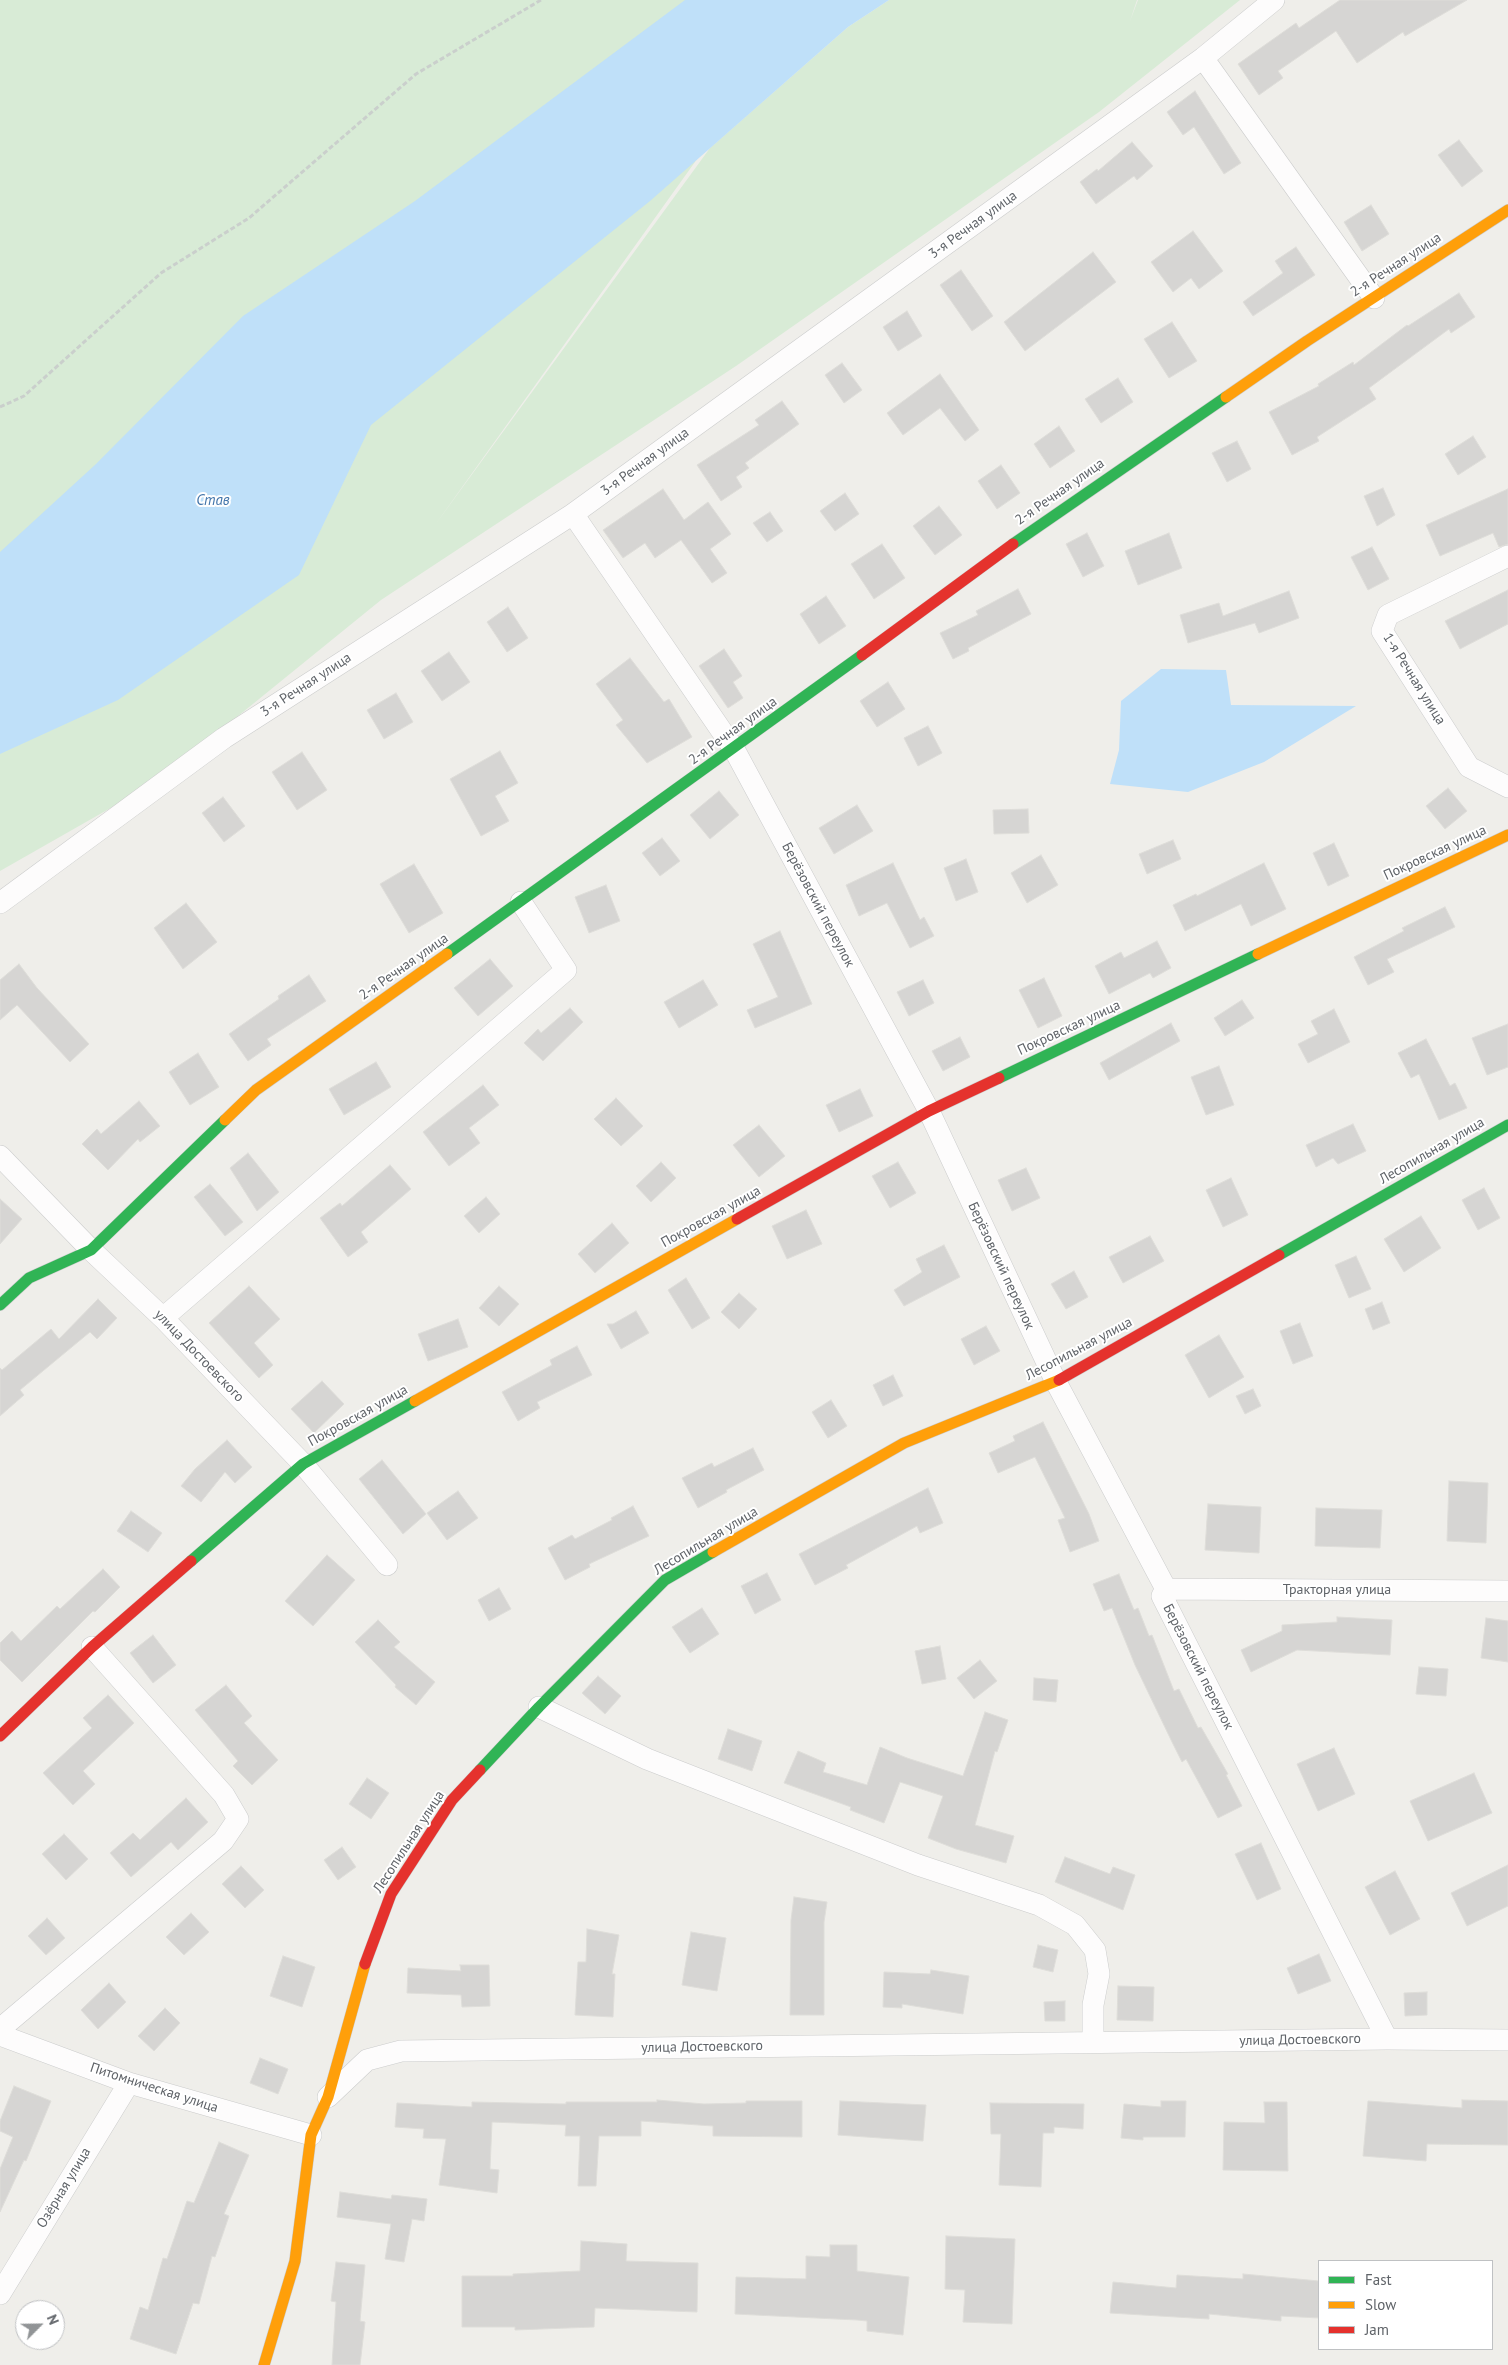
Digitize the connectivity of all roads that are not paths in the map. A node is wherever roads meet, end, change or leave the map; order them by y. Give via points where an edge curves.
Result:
1 (1274, 0) edge
2 (1203, 58) junction
3 (1508, 210) edge
4 (1374, 298) junction
5 (573, 514) junction
6 (1508, 556) edge
7 (734, 750) junction
8 (1508, 788) edge
9 (1508, 835) edge
10 (0, 902) edge
11 (521, 902) junction
12 (929, 1111) junction
13 (1508, 1125) edge
14 (0, 1156) edge
15 (91, 1250) junction
16 (0, 1304) edge
17 (162, 1318) junction
18 (1056, 1382) junction
19 (303, 1464) junction
20 (387, 1565) dead end
21 (1166, 1588) junction
22 (1508, 1592) edge
23 (92, 1647) junction
24 (539, 1707) junction
25 (0, 1736) edge
26 (0, 2029) edge
27 (0, 2035) edge
28 (1387, 2039) junction
29 (1508, 2040) edge
30 (1093, 2042) junction
31 (129, 2083) junction
32 (328, 2097) junction
33 (311, 2135) junction
34 (0, 2294) edge
35 (264, 2365) edge

1 - 2 street, 3-я Речная улица
2 - 4 street
2 - 5 street, 3-я Речная улица
3 - 4 street, 2-я Речная улица
4 - 7 street, 2-я Речная улица via 1022,537
5 - 7 street, Берёзовский переулок
5 - 10 street, 3-я Речная улица via 224,738
6 - 8 street, 1-я Речная улица via 1388,615 1382,631 1469,767
7 - 11 street, 2-я Речная улица
7 - 12 street, Берёзовский переулок
9 - 12 street, Покровская улица
11 - 15 street, 2-я Речная улица via 256,1090
11 - 17 street via 566,970
12 - 18 street, Берёзовский переулок
12 - 19 street, Покровская улица
13 - 18 street, Лесопильная улица
14 - 15 street, улица Достоевского
15 - 16 street, 2-я Речная улица via 29,1278
15 - 17 street, улица Достоевского
17 - 19 street, улица Достоевского
18 - 21 street, Берёзовский переулок
18 - 24 street, Лесопильная улица via 904,1443 665,1580
19 - 20 street, улица Достоевского
19 - 23 street, Покровская улица
21 - 22 street, Тракторная улица
21 - 28 street, Берёзовский переулок via 1162,1596
23 - 25 street, Покровская улица
23 - 26 street via 224,1795 238,1819 223,1841
24 - 30 street via 647,1759 918,1864 1040,1905 1074,1926 1095,1950 1100,1974 1093,2005
24 - 32 street, Лесопильная улица via 452,1800 391,1894 367,1958
27 - 31 street, Питомническая улица
28 - 29 street, улица Достоевского
28 - 30 street, улица Достоевского
30 - 32 street, улица Достоевского via 401,2051 368,2060
31 - 33 street, Питомническая улица
31 - 34 street, Озёрная улица
32 - 33 street, Лесопильная улица
33 - 35 street, Лесопильная улица via 295,2262

